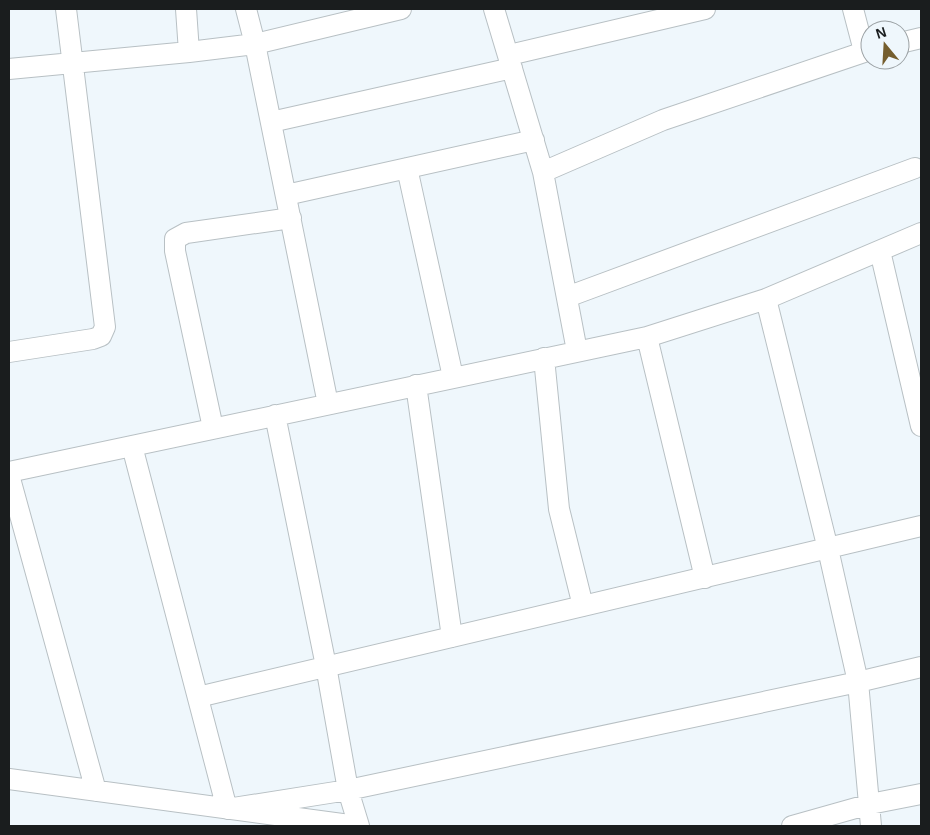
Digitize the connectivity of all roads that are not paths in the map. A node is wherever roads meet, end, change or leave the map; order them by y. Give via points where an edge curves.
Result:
1 (66, 9) edge
2 (186, 9) edge
3 (246, 9) edge
4 (401, 9) edge
5 (494, 9) edge
6 (705, 9) edge
7 (853, 9) edge
8 (860, 30) edge
9 (255, 44) junction
10 (189, 52) junction
11 (860, 52) edge
12 (510, 61) junction
13 (72, 63) junction
14 (9, 69) edge
15 (271, 122) junction
16 (534, 140) junction
17 (407, 168) junction
18 (915, 168) dead end
19 (543, 172) junction
20 (286, 195) junction
21 (291, 218) junction
22 (921, 233) edge
23 (880, 251) junction
24 (567, 297) junction
25 (766, 299) junction
26 (647, 337) junction
27 (578, 351) junction
28 (9, 352) edge
29 (544, 358) junction
30 (453, 377) junction
31 (416, 385) junction
32 (328, 404) junction
33 (275, 415) junction
34 (921, 426) edge
35 (213, 428) junction
36 (132, 446) junction
37 (9, 473) edge
38 (921, 526) edge
39 (828, 549) junction
40 (705, 578) junction
41 (582, 606) junction
42 (452, 636) junction
43 (326, 666) junction
44 (921, 667) edge
45 (858, 682) junction
46 (198, 697) junction
47 (9, 779) edge
48 (348, 790) junction
49 (96, 791) junction
50 (921, 794) edge
51 (870, 804) junction
52 (227, 809) junction
53 (358, 826) edge
54 (792, 826) edge
55 (872, 826) edge

1 - 13 street
2 - 10 street
3 - 9 street
4 - 9 street
5 - 12 street
6 - 12 street
7 - 8 street
9 - 10 street
9 - 15 street
10 - 13 street
11 - 19 street via 663,120
12 - 15 street
12 - 16 street
13 - 14 street
13 - 28 street via 105,327 102,336 94,339
15 - 20 street
16 - 17 street
16 - 19 street
17 - 20 street
17 - 30 street
18 - 24 street
19 - 24 street
20 - 21 street
21 - 32 street
21 - 35 street via 186,232 175,239
22 - 23 street
23 - 25 street
23 - 34 street
24 - 27 street
25 - 26 street
25 - 39 street
26 - 27 street
26 - 40 street
27 - 29 street
29 - 30 street
29 - 41 street via 559,509
30 - 31 street
31 - 32 street
31 - 42 street
32 - 33 street
33 - 35 street
33 - 43 street
35 - 36 street
36 - 37 street
36 - 46 street
37 - 49 street
38 - 39 street
39 - 40 street
39 - 45 street
40 - 41 street
41 - 42 street
42 - 43 street
43 - 46 street
43 - 48 street
44 - 45 street
45 - 48 street
45 - 51 street
46 - 52 street
47 - 49 street
48 - 52 street
48 - 53 street
49 - 52 street
50 - 51 street
51 - 54 street
51 - 55 street
52 - 53 street

